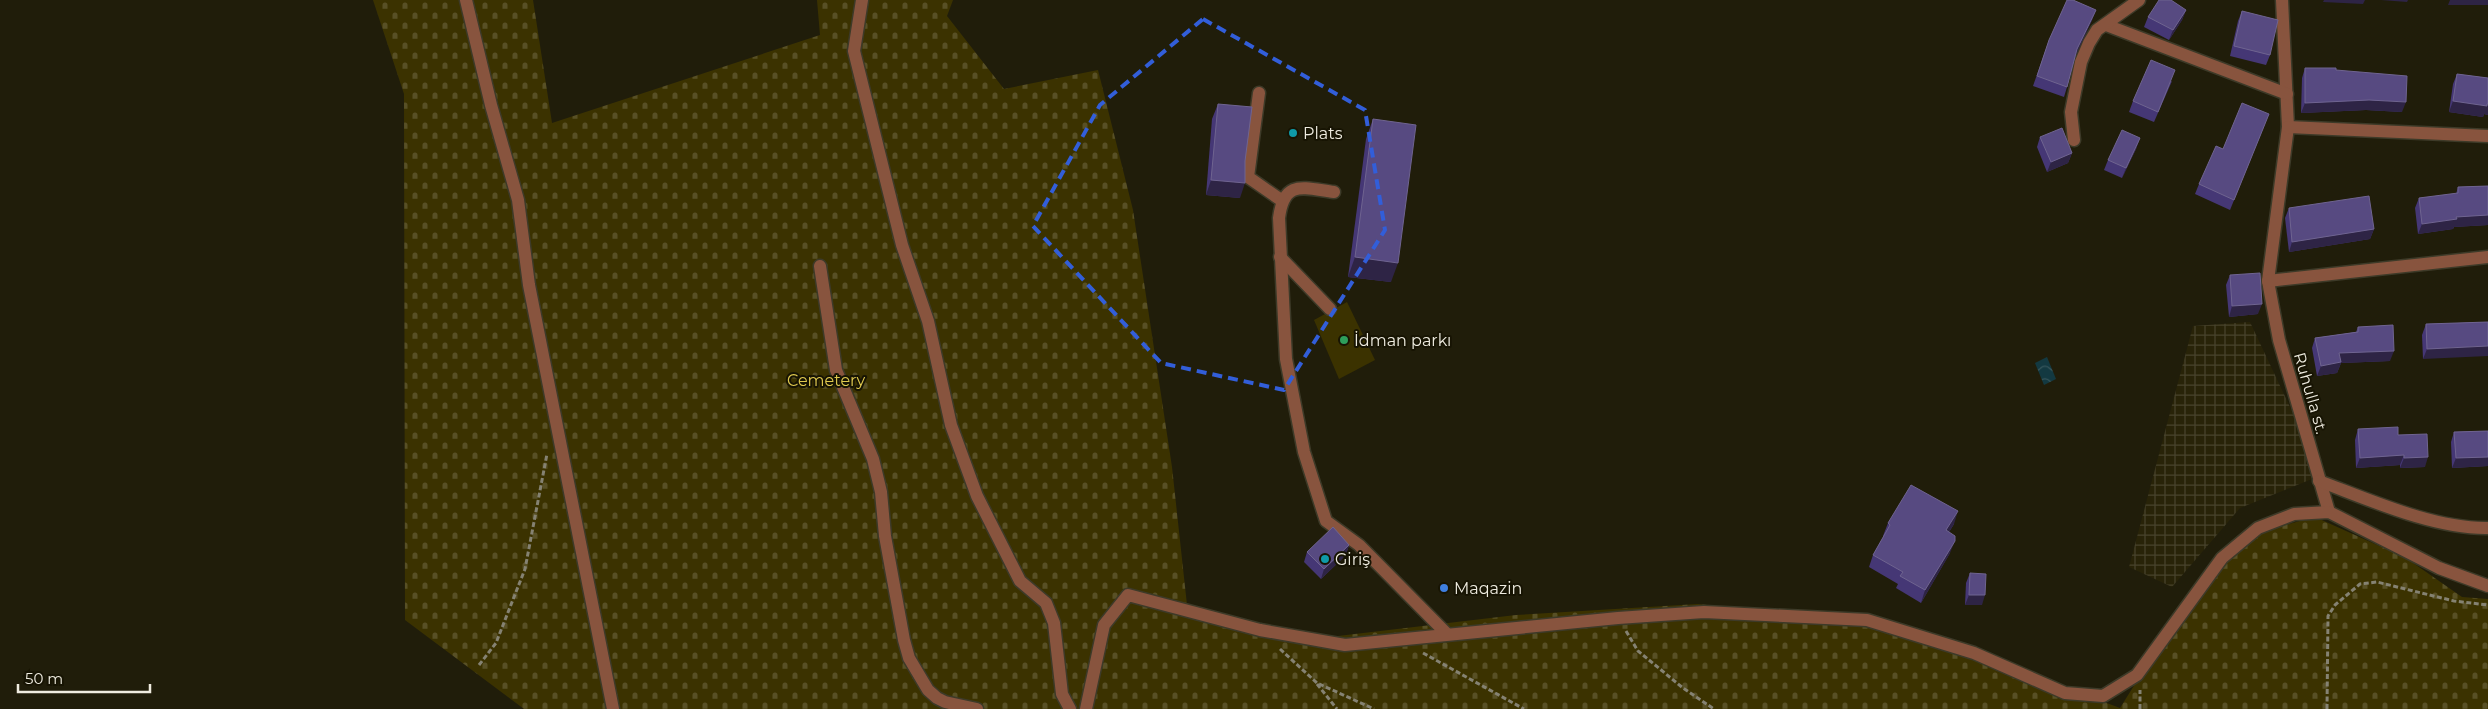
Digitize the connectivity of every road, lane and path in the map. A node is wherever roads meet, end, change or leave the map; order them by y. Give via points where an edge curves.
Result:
1 (466, 0) edge
2 (862, 0) edge
3 (2139, 0) edge
4 (2282, 0) edge
5 (2106, 25) junction
6 (1259, 93) dead end
7 (2287, 94) junction
8 (2288, 127) junction
9 (2488, 136) edge
10 (2074, 140) dead end
11 (1334, 192) dead end
12 (1281, 200) junction
13 (1280, 257) junction
14 (2488, 257) edge
15 (820, 266) dead end
16 (2268, 281) junction
17 (1330, 309) dead end
18 (547, 453) dead end
19 (2319, 482) junction
20 (2329, 512) junction
21 (2488, 528) edge
22 (2488, 586) edge
23 (2488, 605) edge
24 (1618, 618) junction
25 (1260, 630) junction
26 (1447, 634) junction
27 (1402, 639) junction
28 (479, 665) dead end
29 (1317, 683) junction
30 (612, 709) edge
31 (977, 709) edge
32 (1070, 709) edge
33 (1086, 709) edge
34 (1337, 709) edge
35 (1374, 709) edge
36 (1524, 709) edge
37 (1714, 709) edge
38 (2327, 709) edge

1 - 30 street via 518,200 529,285
2 - 32 street via 854,51 902,245 928,321 951,425 977,496 1020,581 1046,603 1054,623 1062,694
3 - 5 street
4 - 7 street, Ruhulla st.
5 - 7 street
5 - 10 street via 2089,43 2081,62 2071,112
6 - 12 street via 1248,177
7 - 8 street, Ruhulla st.
8 - 9 street
8 - 16 street, Ruhulla st.
11 - 12 street via 1300,188 1287,193
12 - 13 street
13 - 17 street
13 - 26 street via 1286,359 1304,452 1326,521 1359,545
14 - 16 street
15 - 31 street via 836,370 873,459 881,492 885,536 909,658 928,690 937,698
16 - 19 street, Ruhulla st. via 2279,340
18 - 28 path via 525,569 496,643
19 - 20 street, Ruhulla st.
19 - 21 street via 2408,514
20 - 22 street via 2439,568
20 - 24 street via 2294,514 2258,528 2222,558 2137,675 2104,696 2065,693 1974,653 1867,620 1704,612
23 - 38 path via 2454,601 2377,582 2360,584 2335,605 2328,616
24 - 26 street
24 - 37 path via 1638,651 1682,688
25 - 27 street via 1345,644
25 - 29 path
25 - 33 street via 1128,595 1104,625
26 - 27 street
27 - 36 path via 1442,665
29 - 34 path
29 - 35 path

